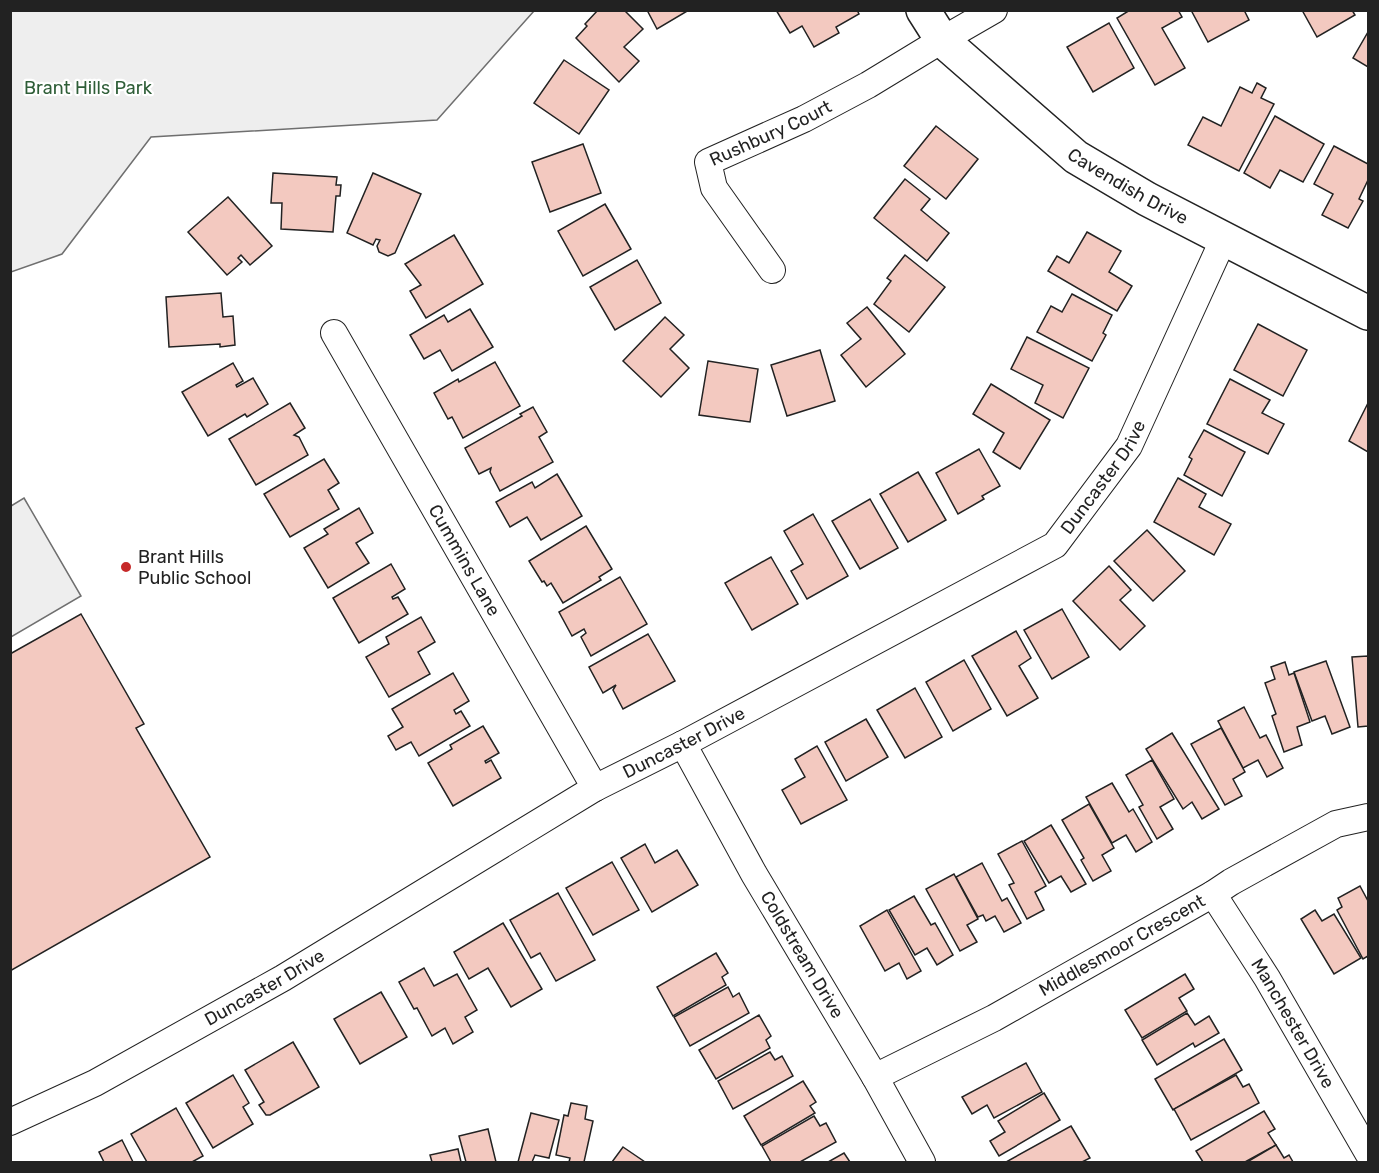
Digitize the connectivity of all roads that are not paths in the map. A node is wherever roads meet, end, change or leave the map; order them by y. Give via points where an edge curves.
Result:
1 (923, 10) edge
2 (994, 10) edge
3 (942, 40) junction
4 (1224, 238) junction
5 (772, 270) dead end
6 (1368, 313) edge
7 (334, 333) dead end
8 (683, 744) junction
9 (595, 788) junction
10 (1368, 817) edge
11 (1213, 894) junction
12 (875, 1077) junction
13 (10, 1122) edge
14 (1368, 1153) edge
15 (922, 1162) edge

1 - 3 street, Cavendish Drive
2 - 3 street
3 - 4 street, Cavendish Drive via 1076,158
3 - 5 street, Rushbury Court via 813,114 708,162 714,188
4 - 6 street, Cavendish Drive
4 - 8 street, Duncaster Drive via 1129,446 1055,545
7 - 9 street, Cummins Lane
8 - 9 street, Duncaster Drive
8 - 12 street, Coldstream Drive via 754,874
9 - 13 street, Duncaster Drive via 283,978 95,1083
10 - 11 street, Middlesmoor Crescent via 1336,824
11 - 12 street, Middlesmoor Crescent via 994,1018
11 - 14 street, Manchester Drive via 1267,978
12 - 15 street, Coldstream Drive

